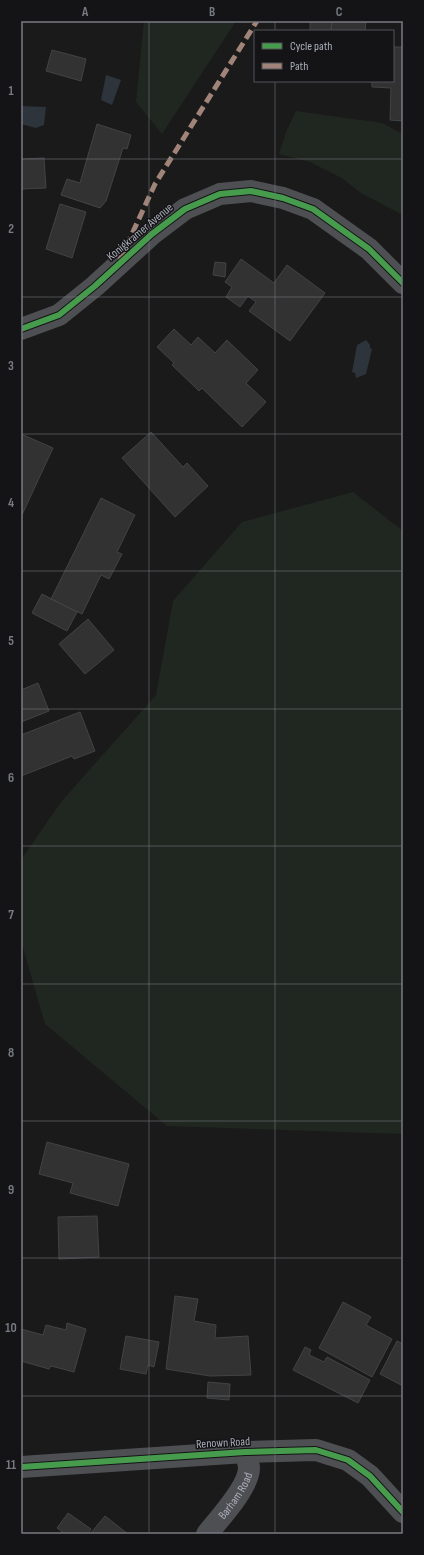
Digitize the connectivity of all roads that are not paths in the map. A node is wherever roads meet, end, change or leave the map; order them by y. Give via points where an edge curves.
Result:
1 (403, 283) edge
2 (21, 329) edge
3 (245, 1452) junction
4 (21, 1467) edge
5 (403, 1512) edge
6 (207, 1534) edge

1 - 2 street, Konigkramer Avenue via 369,249 313,209 283,198 252,191 220,194 185,209 152,234 59,315
3 - 4 street, Renown Road
3 - 5 street, Renown Road via 316,1450 348,1460 370,1476
3 - 6 street, Barham Road via 249,1468 244,1484

